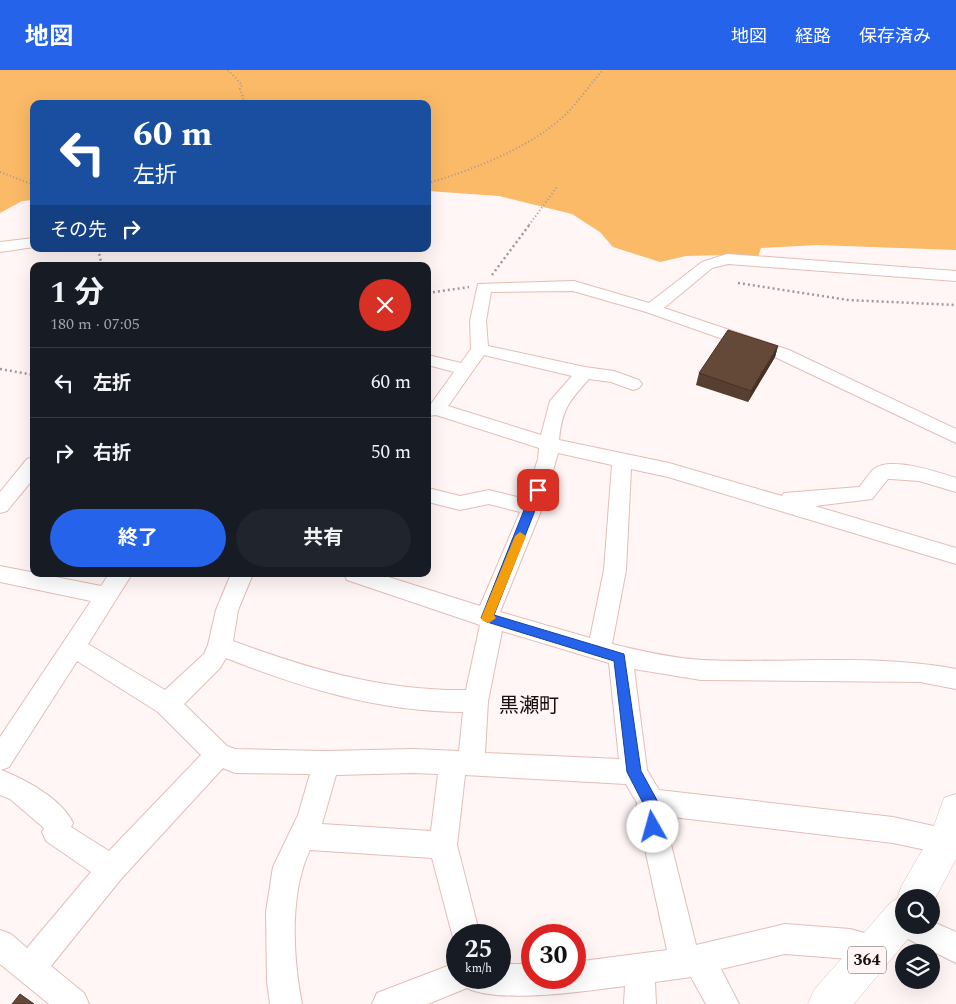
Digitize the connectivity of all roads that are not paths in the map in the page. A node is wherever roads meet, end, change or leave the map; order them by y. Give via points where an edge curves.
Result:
1 (30, 243) edge
2 (0, 247) edge
3 (956, 276) edge
4 (652, 309) junction
5 (480, 350) junction
6 (431, 361) edge
7 (466, 370) junction
8 (585, 373) junction
9 (633, 384) dead end
10 (432, 409) edge
11 (956, 437) edge
12 (551, 445) junction
13 (622, 460) junction
14 (30, 469) edge
15 (956, 485) edge
16 (431, 496) edge
17 (781, 503) junction
18 (0, 506) edge
19 (532, 508) junction
20 (956, 556) edge
21 (0, 574) edge
22 (119, 577) edge
23 (241, 577) edge
24 (363, 577) edge
25 (107, 596) junction
26 (490, 618) junction
27 (220, 646) junction
28 (73, 647) junction
29 (609, 654) junction
30 (956, 679) edge
31 (476, 701) junction
32 (167, 704) junction
33 (218, 755) junction
34 (0, 759) edge
35 (326, 763) junction
36 (462, 763) junction
37 (634, 772) junction
38 (0, 782) edge
39 (651, 802) junction
40 (953, 832) edge
41 (302, 836) junction
42 (443, 845) junction
43 (111, 869) junction
44 (922, 889) edge
45 (462, 924) edge
46 (895, 929) edge
47 (922, 934) edge
48 (0, 945) edge
49 (956, 948) edge
50 (876, 950) junction
51 (692, 962) junction
52 (30, 968) junction
53 (640, 969) junction
54 (586, 976) edge
55 (446, 982) edge
56 (73, 1004) edge
57 (286, 1004) edge
58 (388, 1004) edge
59 (640, 1004) edge
60 (723, 1004) edge
61 (828, 1004) edge

1 - 2 street
3 - 4 street via 727,259 706,265
4 - 5 street via 574,286 484,286 478,322
4 - 11 street via 784,354
5 - 7 street
5 - 8 street
6 - 7 street
7 - 10 street
8 - 9 street via 614,377
8 - 12 street via 560,401 551,427
10 - 12 street
12 - 13 street
12 - 19 street
13 - 17 street via 669,470
13 - 29 street
14 - 18 street
15 - 17 street via 920,475 889,472 882,473 865,494 823,500 786,497
16 - 19 street via 460,503 489,497
17 - 20 street
19 - 26 street
21 - 25 street
22 - 25 street
23 - 27 street via 227,610
24 - 26 street
25 - 28 street
26 - 29 street
26 - 31 street
27 - 31 street via 258,662 358,689 451,702
27 - 32 street via 212,661
28 - 32 street
28 - 34 street
29 - 30 street via 665,667 701,670 920,672
29 - 37 street
31 - 36 street
32 - 33 street
33 - 35 street via 235,761
33 - 43 street
35 - 36 street
35 - 41 street via 311,818
36 - 37 street
36 - 42 street
37 - 39 street
38 - 43 street via 19,790 59,823 56,832
39 - 40 street via 893,830
39 - 51 street via 648,808
40 - 44 highway, 364
41 - 42 street
41 - 57 street via 288,866 281,912 282,982
42 - 45 street
43 - 52 street
46 - 50 highway, 364
47 - 49 street
48 - 52 street
50 - 51 street via 850,944 785,939
50 - 61 highway, 364
51 - 53 street
51 - 60 street
52 - 56 street
53 - 54 street
53 - 59 street
55 - 58 street

